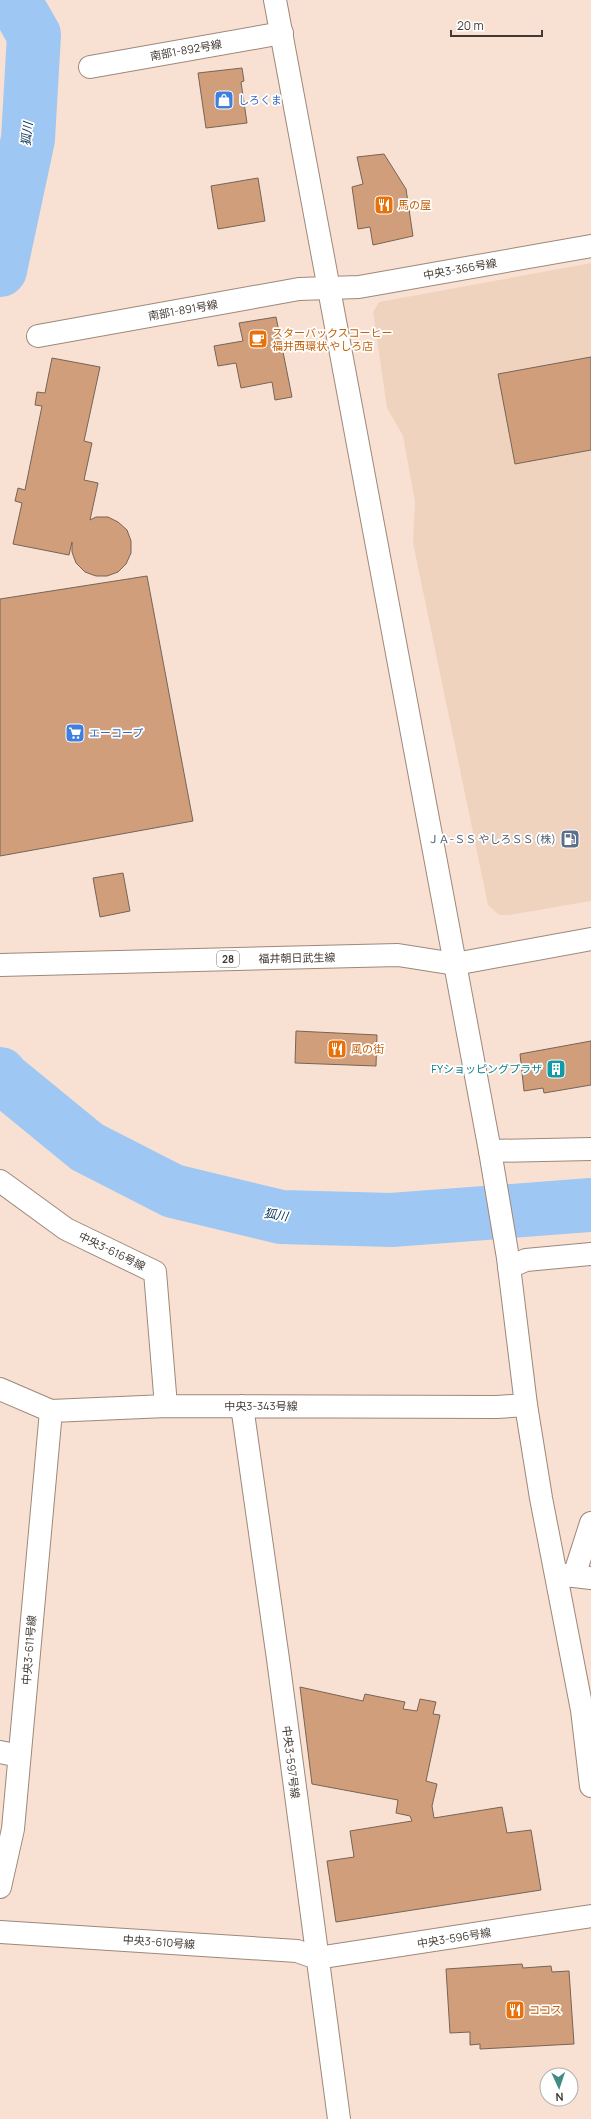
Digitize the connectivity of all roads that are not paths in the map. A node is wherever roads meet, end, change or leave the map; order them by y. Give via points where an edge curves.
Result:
1 (275, 0) edge
2 (282, 33) junction
3 (90, 67) dead end
4 (591, 246) edge
5 (328, 289) junction
6 (38, 336) dead end
7 (591, 939) edge
8 (455, 964) junction
9 (0, 965) edge
10 (591, 1149) edge
11 (490, 1151) junction
12 (0, 1181) edge
13 (591, 1254) edge
14 (508, 1262) junction
15 (0, 1389) edge
16 (526, 1405) junction
17 (166, 1406) junction
18 (242, 1406) junction
19 (51, 1411) junction
20 (591, 1523) edge
21 (574, 1576) edge
22 (10, 1754) edge
23 (591, 1786) edge
24 (0, 1887) edge
25 (591, 1916) edge
26 (0, 1932) edge
27 (317, 1958) junction
28 (339, 2119) edge

1 - 2 street
2 - 3 street, 南部1-892号線
2 - 5 street
4 - 5 street, 中央3-366号線 via 359,287
5 - 6 street, 南部1-891号線 via 299,289
5 - 8 street
7 - 8 street, 福井朝日武生線 / 28
8 - 9 street, 福井朝日武生線 / 28 via 398,955
8 - 11 street
10 - 11 street
11 - 14 street
12 - 17 street, 中央3-616号線 via 66,1229 154,1272
13 - 14 street
14 - 16 street
15 - 19 street, 中央3-343号線
16 - 18 street, 中央3-343号線
16 - 21 street via 541,1498
17 - 18 street, 中央3-343号線
17 - 19 street, 中央3-343号線
18 - 27 street, 中央3-597号線
19 - 22 street, 中央3-611号線
20 - 21 street
21 - 23 street via 582,1710
22 - 24 street, 中央3-611号線 via 13,1829
25 - 27 street, 中央3-596号線
26 - 27 street, 中央3-610号線 via 297,1951
27 - 28 street, 中央3-597号線

